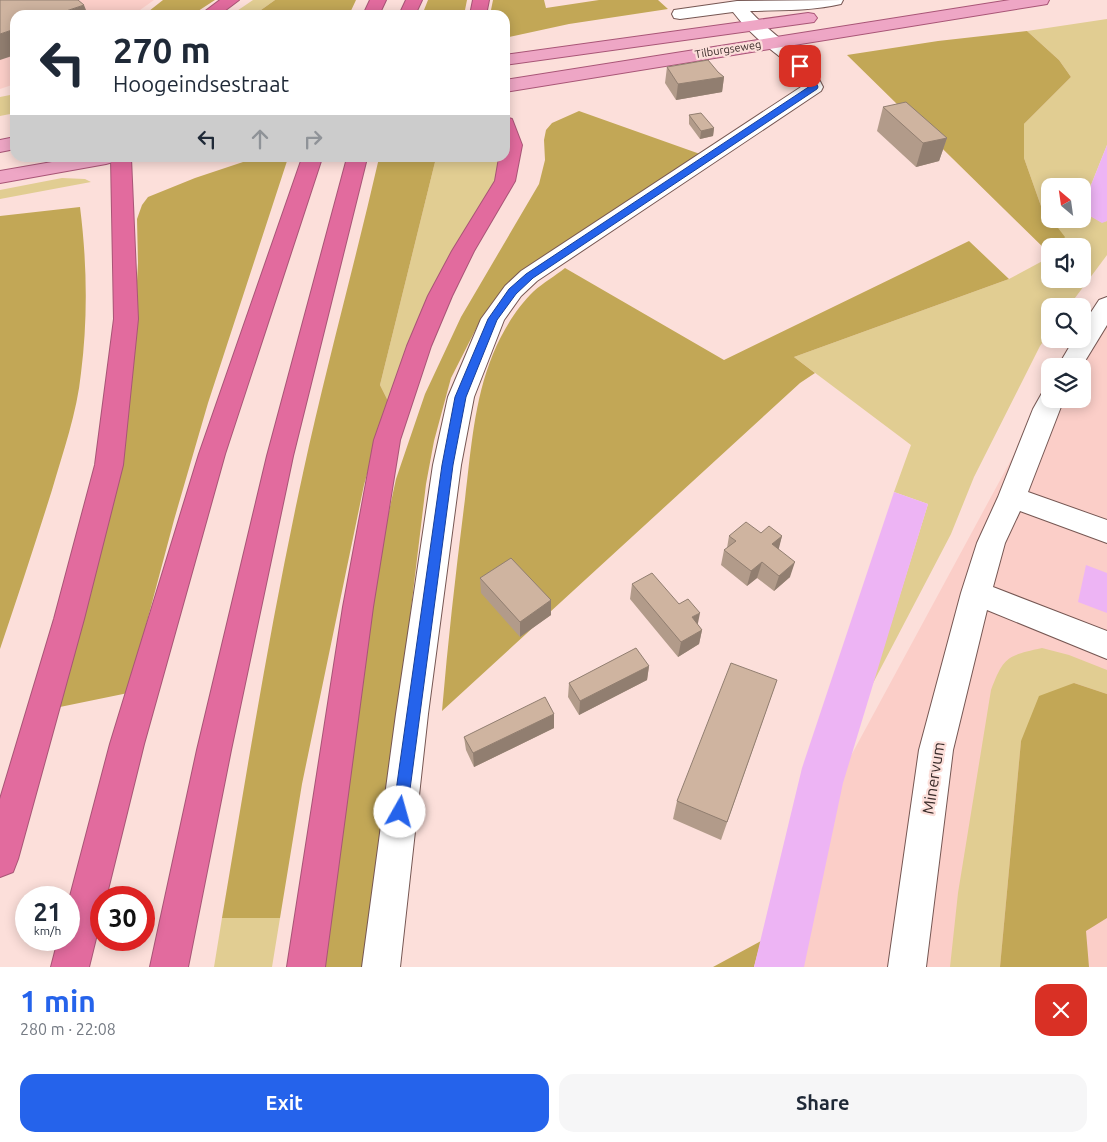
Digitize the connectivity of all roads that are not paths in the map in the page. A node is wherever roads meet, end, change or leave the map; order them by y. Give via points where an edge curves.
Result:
1 (231, 0) edge
2 (1041, 0) edge
3 (737, 6) junction
4 (838, 7) edge
5 (216, 10) edge
6 (680, 14) dead end
7 (763, 34) junction
8 (510, 59) edge
9 (510, 85) edge
10 (510, 139) edge
11 (510, 156) edge
12 (84, 162) edge
13 (121, 162) edge
14 (311, 162) edge
15 (356, 162) edge
16 (509, 162) edge
17 (0, 177) edge
18 (1107, 305) edge
19 (1075, 358) edge
20 (1047, 408) edge
21 (1012, 497) junction
22 (1107, 532) edge
23 (976, 593) junction
24 (1107, 645) edge
25 (0, 859) edge
26 (70, 967) edge
27 (169, 967) edge
28 (306, 967) edge
29 (381, 967) edge
30 (907, 967) edge

1 - 5 highway
2 - 7 main road, Tilburgseweg
3 - 4 street, Tilburgseweg via 806,4
3 - 6 street, Tilburgseweg
3 - 7 street
4 - 7 main road, Tilburgseweg
7 - 8 main road, Tilburgseweg
7 - 9 main road, Tilburgseweg
7 - 29 street via 789,55 810,77 814,87 529,276 493,319 478,353 461,397 447,465
10 - 11 highway
12 - 17 main road
13 - 25 highway via 126,319 108,464 69,619
14 - 26 highway via 212,454 127,744
15 - 27 highway via 280,456
16 - 28 highway via 505,181 440,296 387,440 358,607
18 - 19 street
20 - 21 street, Minervum
21 - 22 street
21 - 23 street, Minervum via 991,543
23 - 24 street
23 - 30 street, Minervum via 936,750

